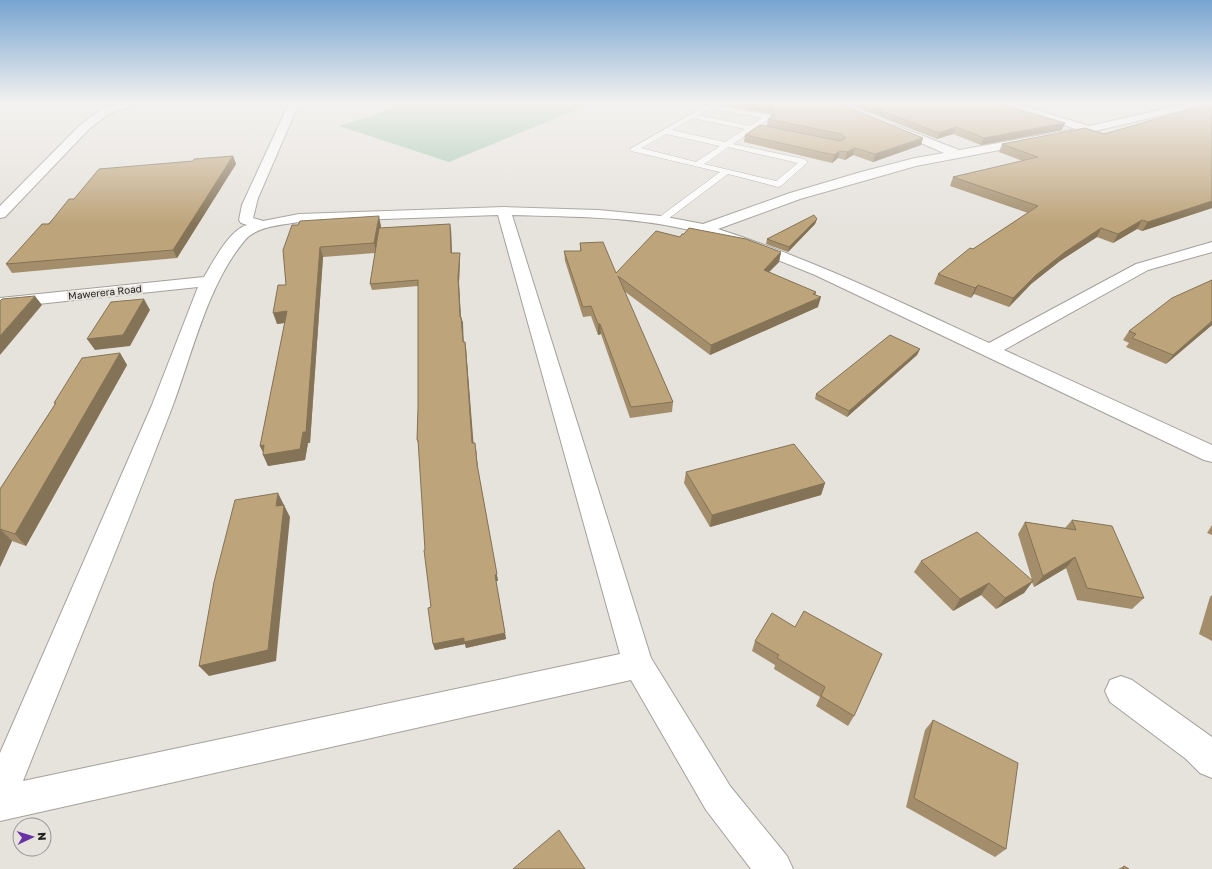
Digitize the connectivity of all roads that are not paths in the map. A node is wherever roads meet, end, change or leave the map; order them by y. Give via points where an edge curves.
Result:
1 (68, 144) edge
2 (275, 144) edge
3 (643, 144) edge
4 (721, 144) edge
5 (933, 144) edge
6 (1015, 144) edge
7 (727, 145) junction
8 (958, 154) junction
9 (698, 164) junction
10 (727, 171) junction
11 (504, 211) junction
12 (0, 214) edge
13 (661, 220) junction
14 (262, 225) junction
15 (704, 229) junction
16 (1212, 246) edge
17 (209, 281) junction
18 (0, 303) edge
19 (990, 350) junction
20 (1212, 454) edge
21 (638, 664) junction
22 (1121, 691) dead end
23 (1212, 761) edge
24 (0, 794) edge
25 (0, 803) edge
26 (774, 869) edge

1 - 12 street
2 - 14 street via 246,210 246,220
3 - 9 lane via 634,149
4 - 7 lane
5 - 8 street
6 - 8 street
7 - 9 lane
7 - 10 lane via 804,162 778,184
8 - 15 street via 851,179
9 - 10 lane
10 - 13 lane
11 - 13 street via 598,214
11 - 14 street via 298,218
11 - 21 street
13 - 15 street
14 - 17 street via 241,235
15 - 19 street via 759,247 821,272
16 - 19 street via 1142,267
17 - 18 street, Mawerera Road
17 - 24 street via 162,405
19 - 20 street
21 - 25 street
21 - 26 street via 718,798
22 - 23 street via 1198,747

